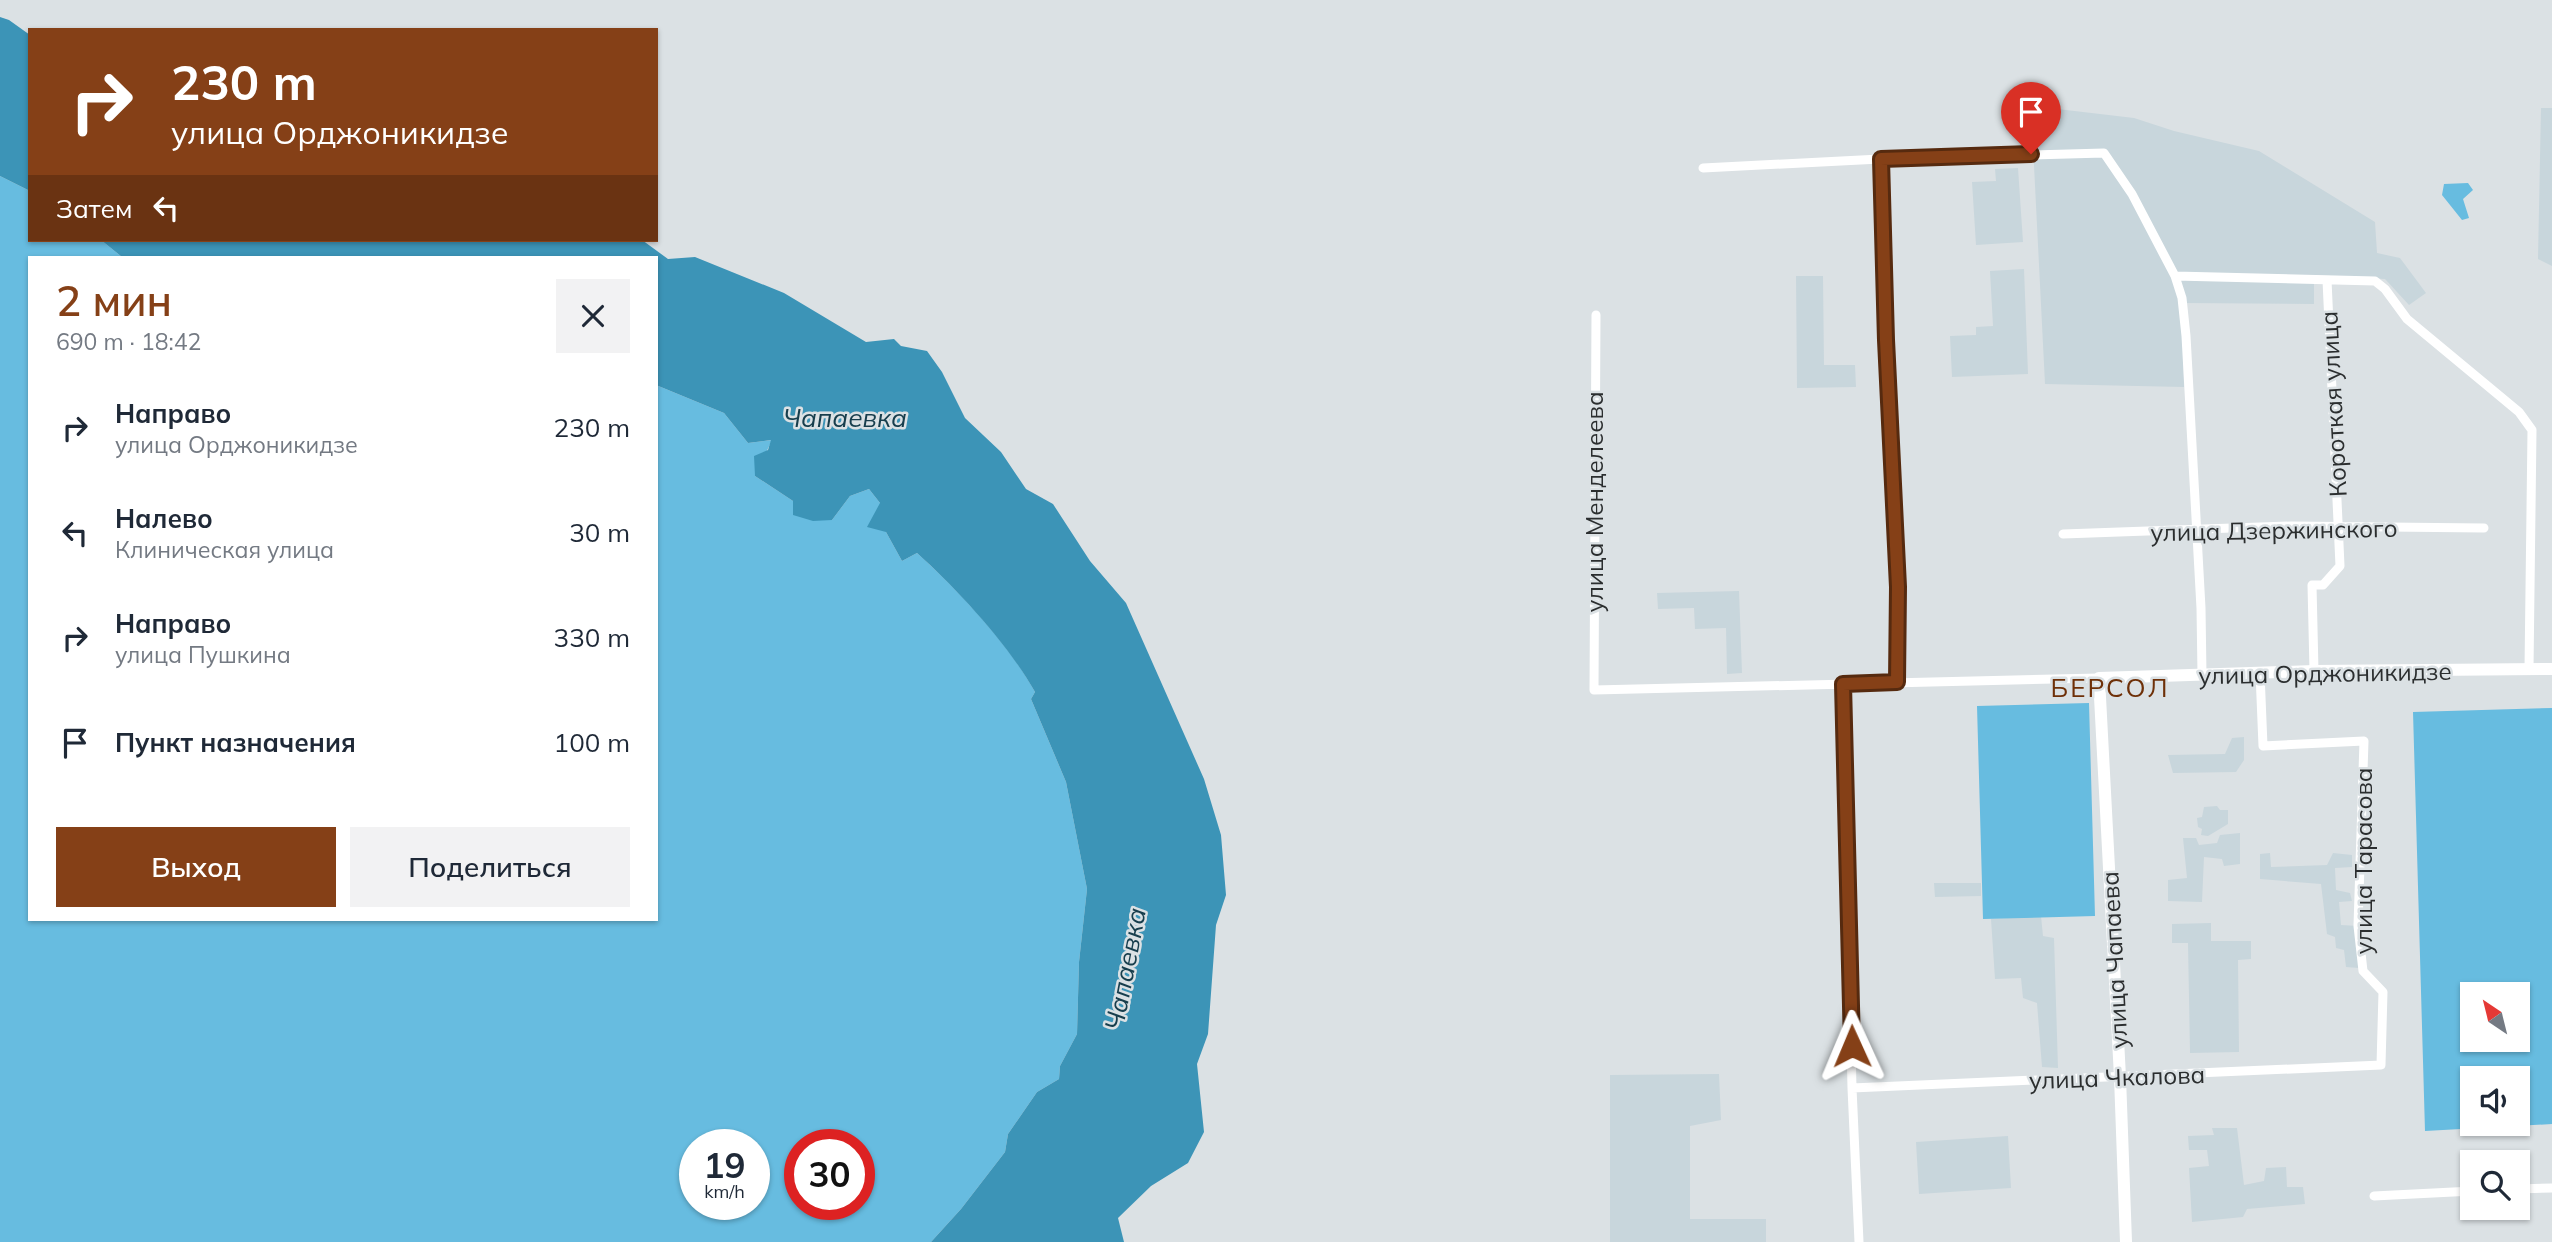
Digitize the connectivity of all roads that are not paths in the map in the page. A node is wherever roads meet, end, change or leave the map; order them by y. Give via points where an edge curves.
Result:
1 (1881, 159) junction
2 (1703, 168) dead end
3 (2175, 276) junction
4 (2327, 280) junction
5 (1595, 315) dead end
6 (2338, 528) junction
7 (2484, 528) dead end
8 (2197, 529) junction
9 (2063, 534) dead end
10 (2552, 668) edge
11 (2529, 669) junction
12 (2314, 671) junction
13 (2260, 673) junction
14 (2202, 675) junction
15 (2099, 678) junction
16 (1897, 682) junction
17 (1843, 684) junction
18 (1594, 690) joint
19 (2381, 1065) joint
20 (2120, 1077) junction
21 (1852, 1088) junction
22 (2552, 1188) edge
23 (2530, 1189) edge
24 (2460, 1192) edge
25 (2374, 1196) dead end
26 (1859, 1242) edge
27 (2126, 1242) edge

1 - 2 street
1 - 3 street via 2104,153 2132,194
1 - 16 street via 1898,587
3 - 4 street
3 - 8 street via 2186,336
4 - 6 street, Короткая улица
4 - 11 street via 2375,281 2407,319 2519,412 2532,430
5 - 18 street, улица Менделеева
6 - 7 street, улица Дзержинского
6 - 8 street, улица Дзержинского
6 - 12 street, Короткая улица via 2340,566 2323,585 2312,585
8 - 9 street, улица Дзержинского
8 - 14 street
10 - 11 street, улица Орджоникидзе
11 - 12 street, улица Орджоникидзе
12 - 13 street, улица Орджоникидзе
13 - 14 street, улица Орджоникидзе
13 - 19 street, улица Тарасова via 2263,746 2364,741 2358,926 2363,971 2383,992
14 - 15 street, улица Орджоникидзе
15 - 16 street, улица Орджоникидзе
15 - 20 street, улица Чапаева
16 - 17 street, улица Орджоникидзе
17 - 18 street, улица Орджоникидзе
17 - 21 street
19 - 20 street, улица Чкалова
20 - 21 street, улица Чкалова
20 - 27 street, улица Чапаева
21 - 26 street
22 - 23 street
24 - 25 street

